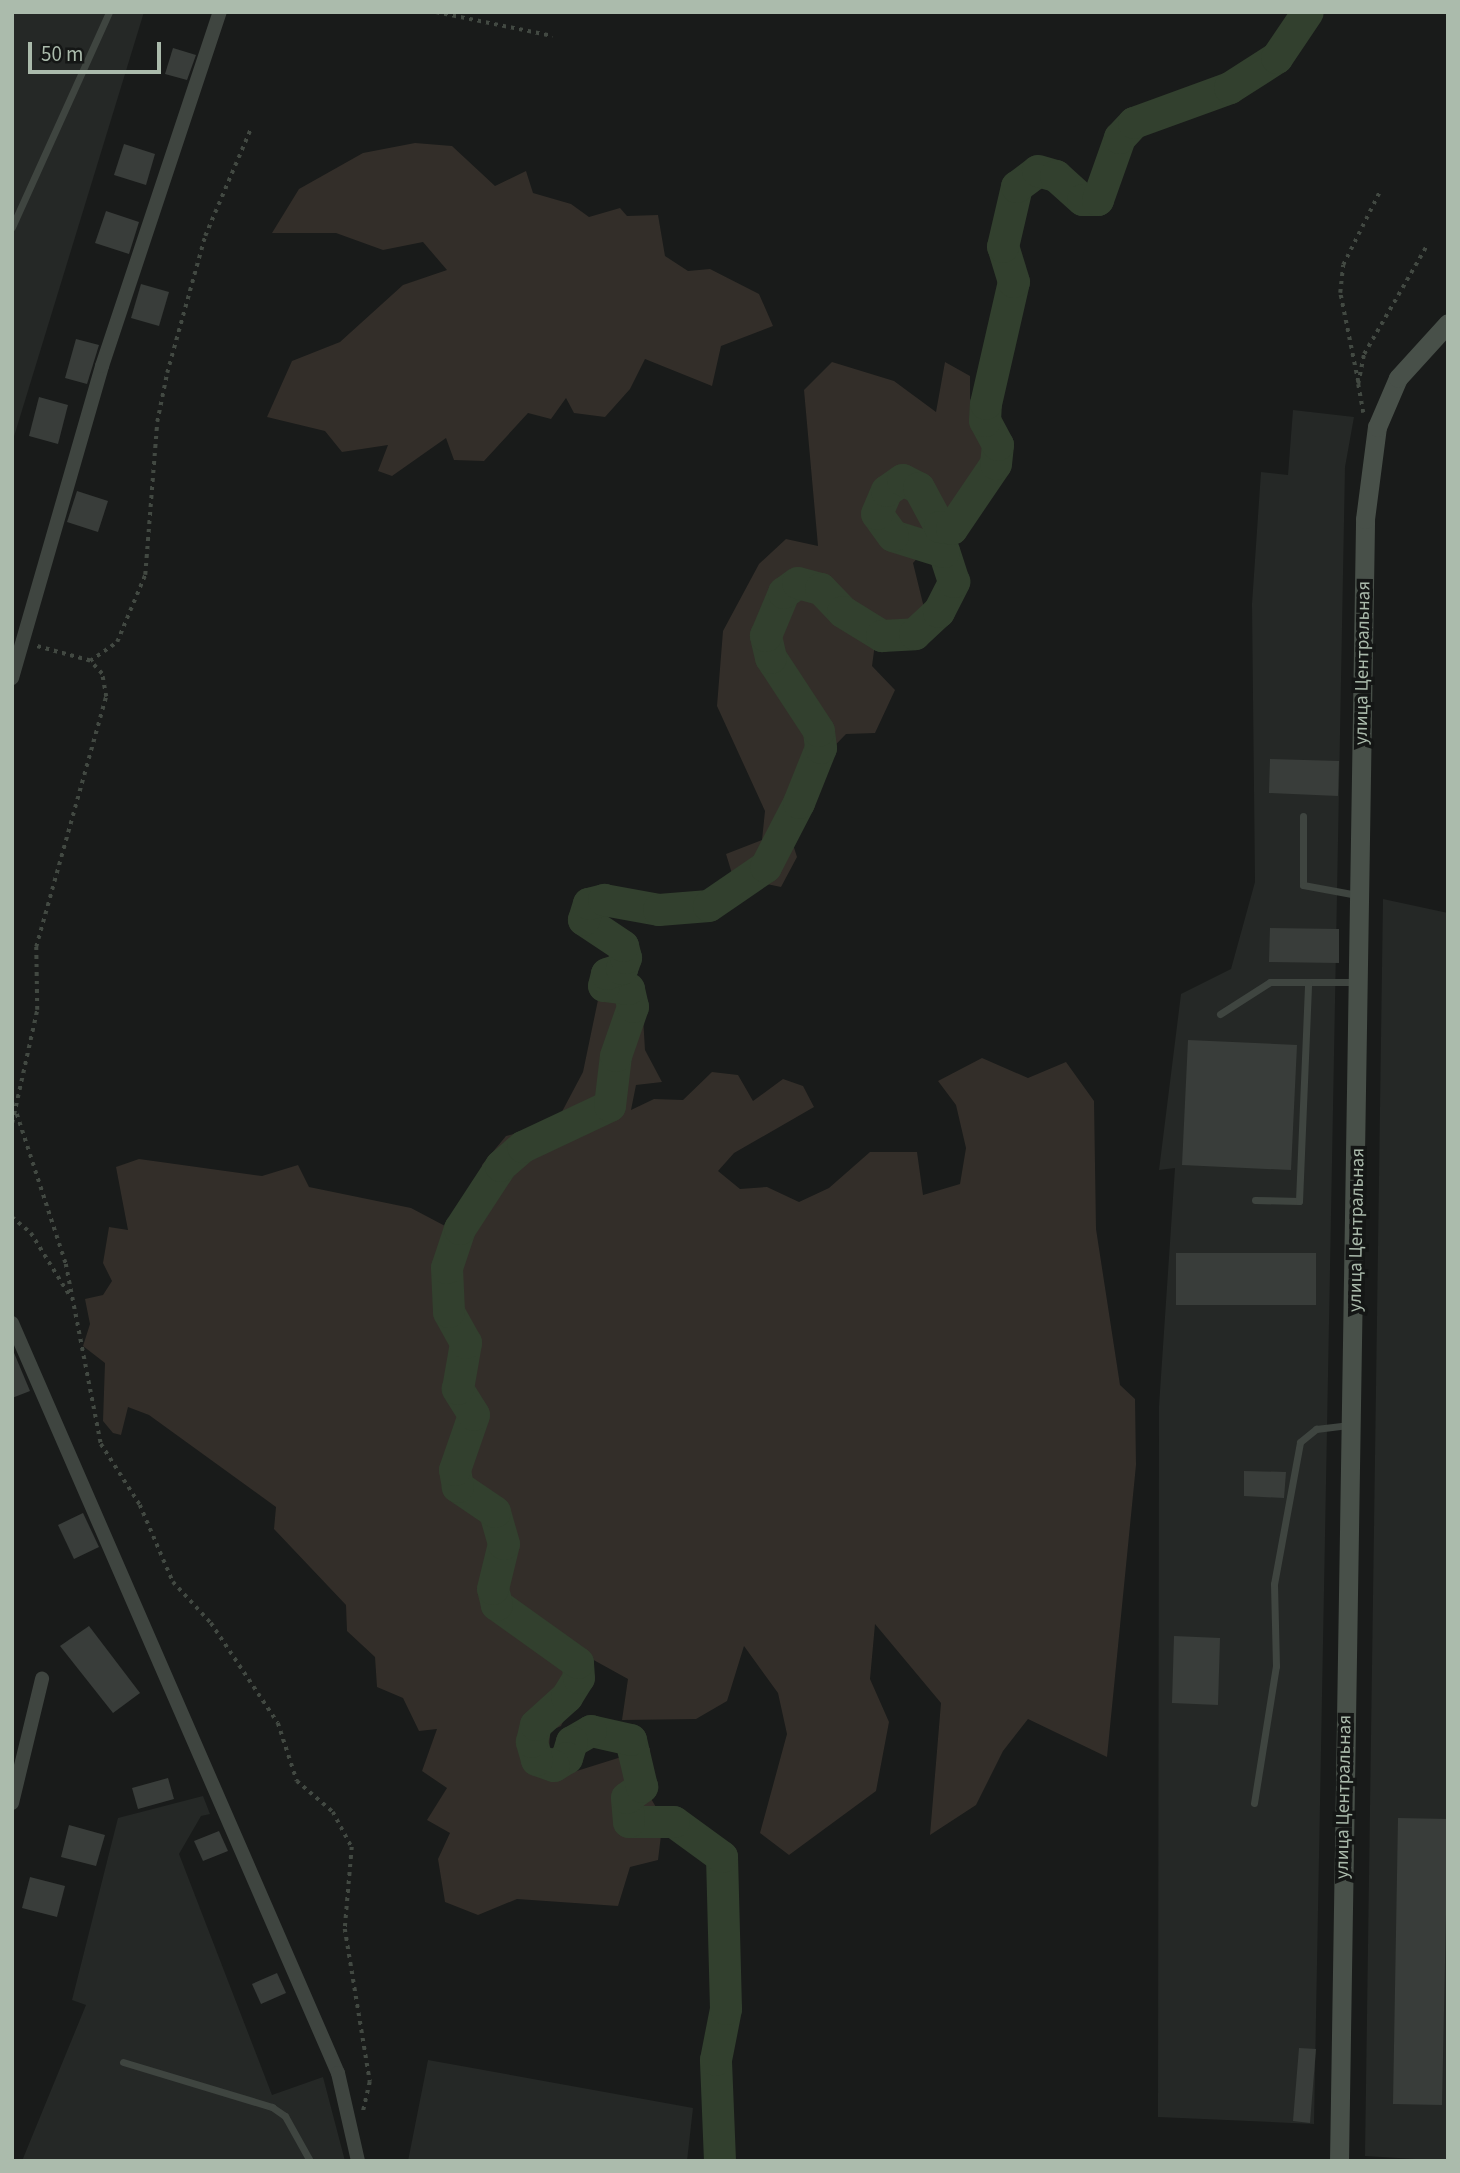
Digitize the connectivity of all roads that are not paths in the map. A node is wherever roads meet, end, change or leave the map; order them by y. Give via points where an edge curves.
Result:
1 (109, 12) edge
2 (220, 12) edge
3 (12, 227) edge
4 (1448, 323) edge
5 (12, 678) edge
6 (1303, 816) dead end
7 (1361, 895) junction
8 (1308, 982) junction
9 (1361, 982) junction
10 (1220, 1014) dead end
11 (1255, 1200) dead end
12 (12, 1323) edge
13 (1353, 1425) junction
14 (42, 1679) dead end
15 (12, 1803) edge
16 (1254, 1803) dead end
17 (123, 2062) dead end
18 (310, 2161) edge
19 (358, 2161) edge
20 (1339, 2161) edge

1 - 3 lane
2 - 5 street via 102,366
4 - 7 main road, улица Центральная via 1398,378 1371,456
6 - 7 lane via 1303,885
7 - 9 main road, улица Центральная
8 - 9 lane
8 - 10 lane via 1270,982
8 - 11 lane via 1299,1201
9 - 13 main road, улица Центральная
12 - 19 street via 338,2073
13 - 16 lane via 1316,1429 1300,1442 1273,1584 1276,1666
13 - 20 main road, улица Центральная
14 - 15 street
17 - 18 lane via 272,2107 285,2116

